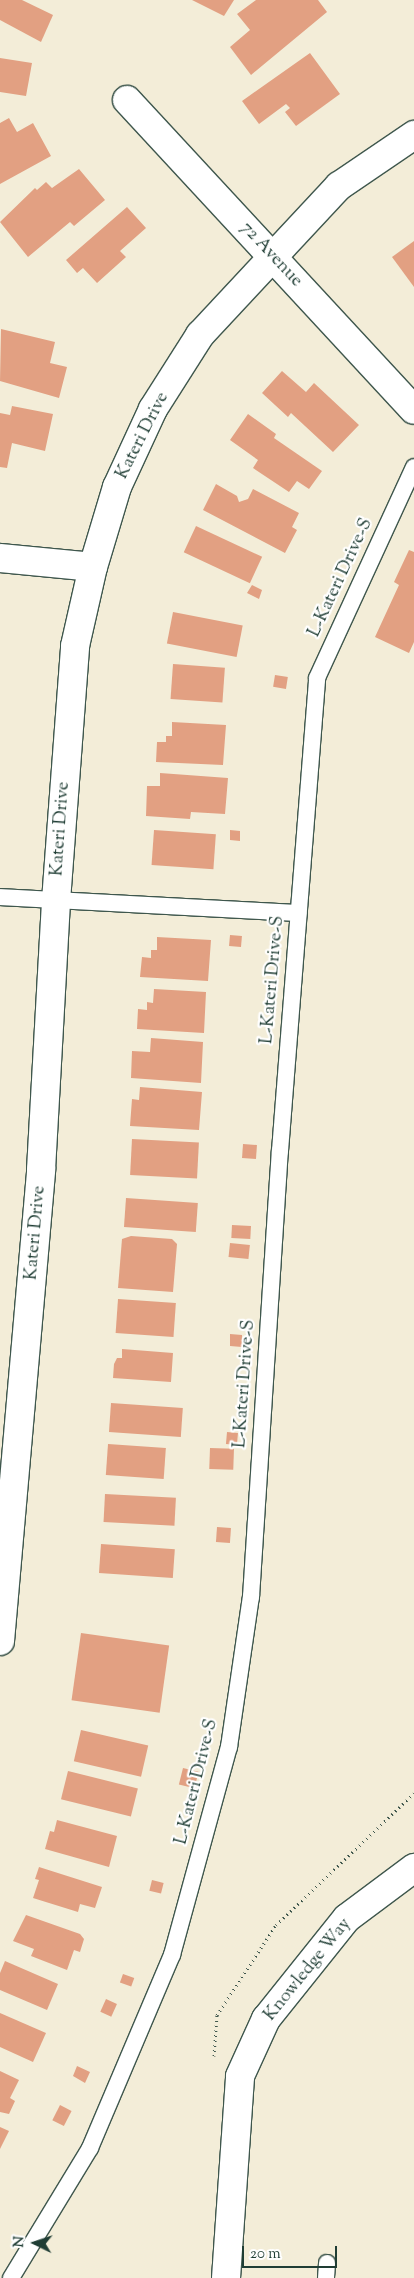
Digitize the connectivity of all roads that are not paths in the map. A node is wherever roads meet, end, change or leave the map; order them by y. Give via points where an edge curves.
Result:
1 (127, 100) dead end
2 (414, 135) edge
3 (272, 257) junction
4 (414, 410) edge
5 (414, 468) edge
6 (0, 558) edge
7 (93, 567) junction
8 (0, 897) edge
9 (56, 900) junction
10 (299, 913) junction
11 (0, 1641) edge
12 (414, 1868) edge
13 (11, 2278) edge
14 (226, 2278) edge

1 - 3 street, 72 Avenue
2 - 3 street, Kateri Drive via 339,186
3 - 4 street, 72 Avenue
3 - 7 street, Kateri Drive via 200,335 153,409 117,487
5 - 10 lane, L-Kateri Drive-S via 317,678
6 - 7 street
7 - 9 street, Kateri Drive via 75,646
8 - 9 lane
9 - 10 lane
9 - 11 street, Kateri Drive via 42,1170
10 - 13 lane, L-Kateri Drive-S via 251,1597 229,1747 172,1954 90,2148
12 - 14 street, Knowledge Way via 347,1918 263,2027 240,2076

